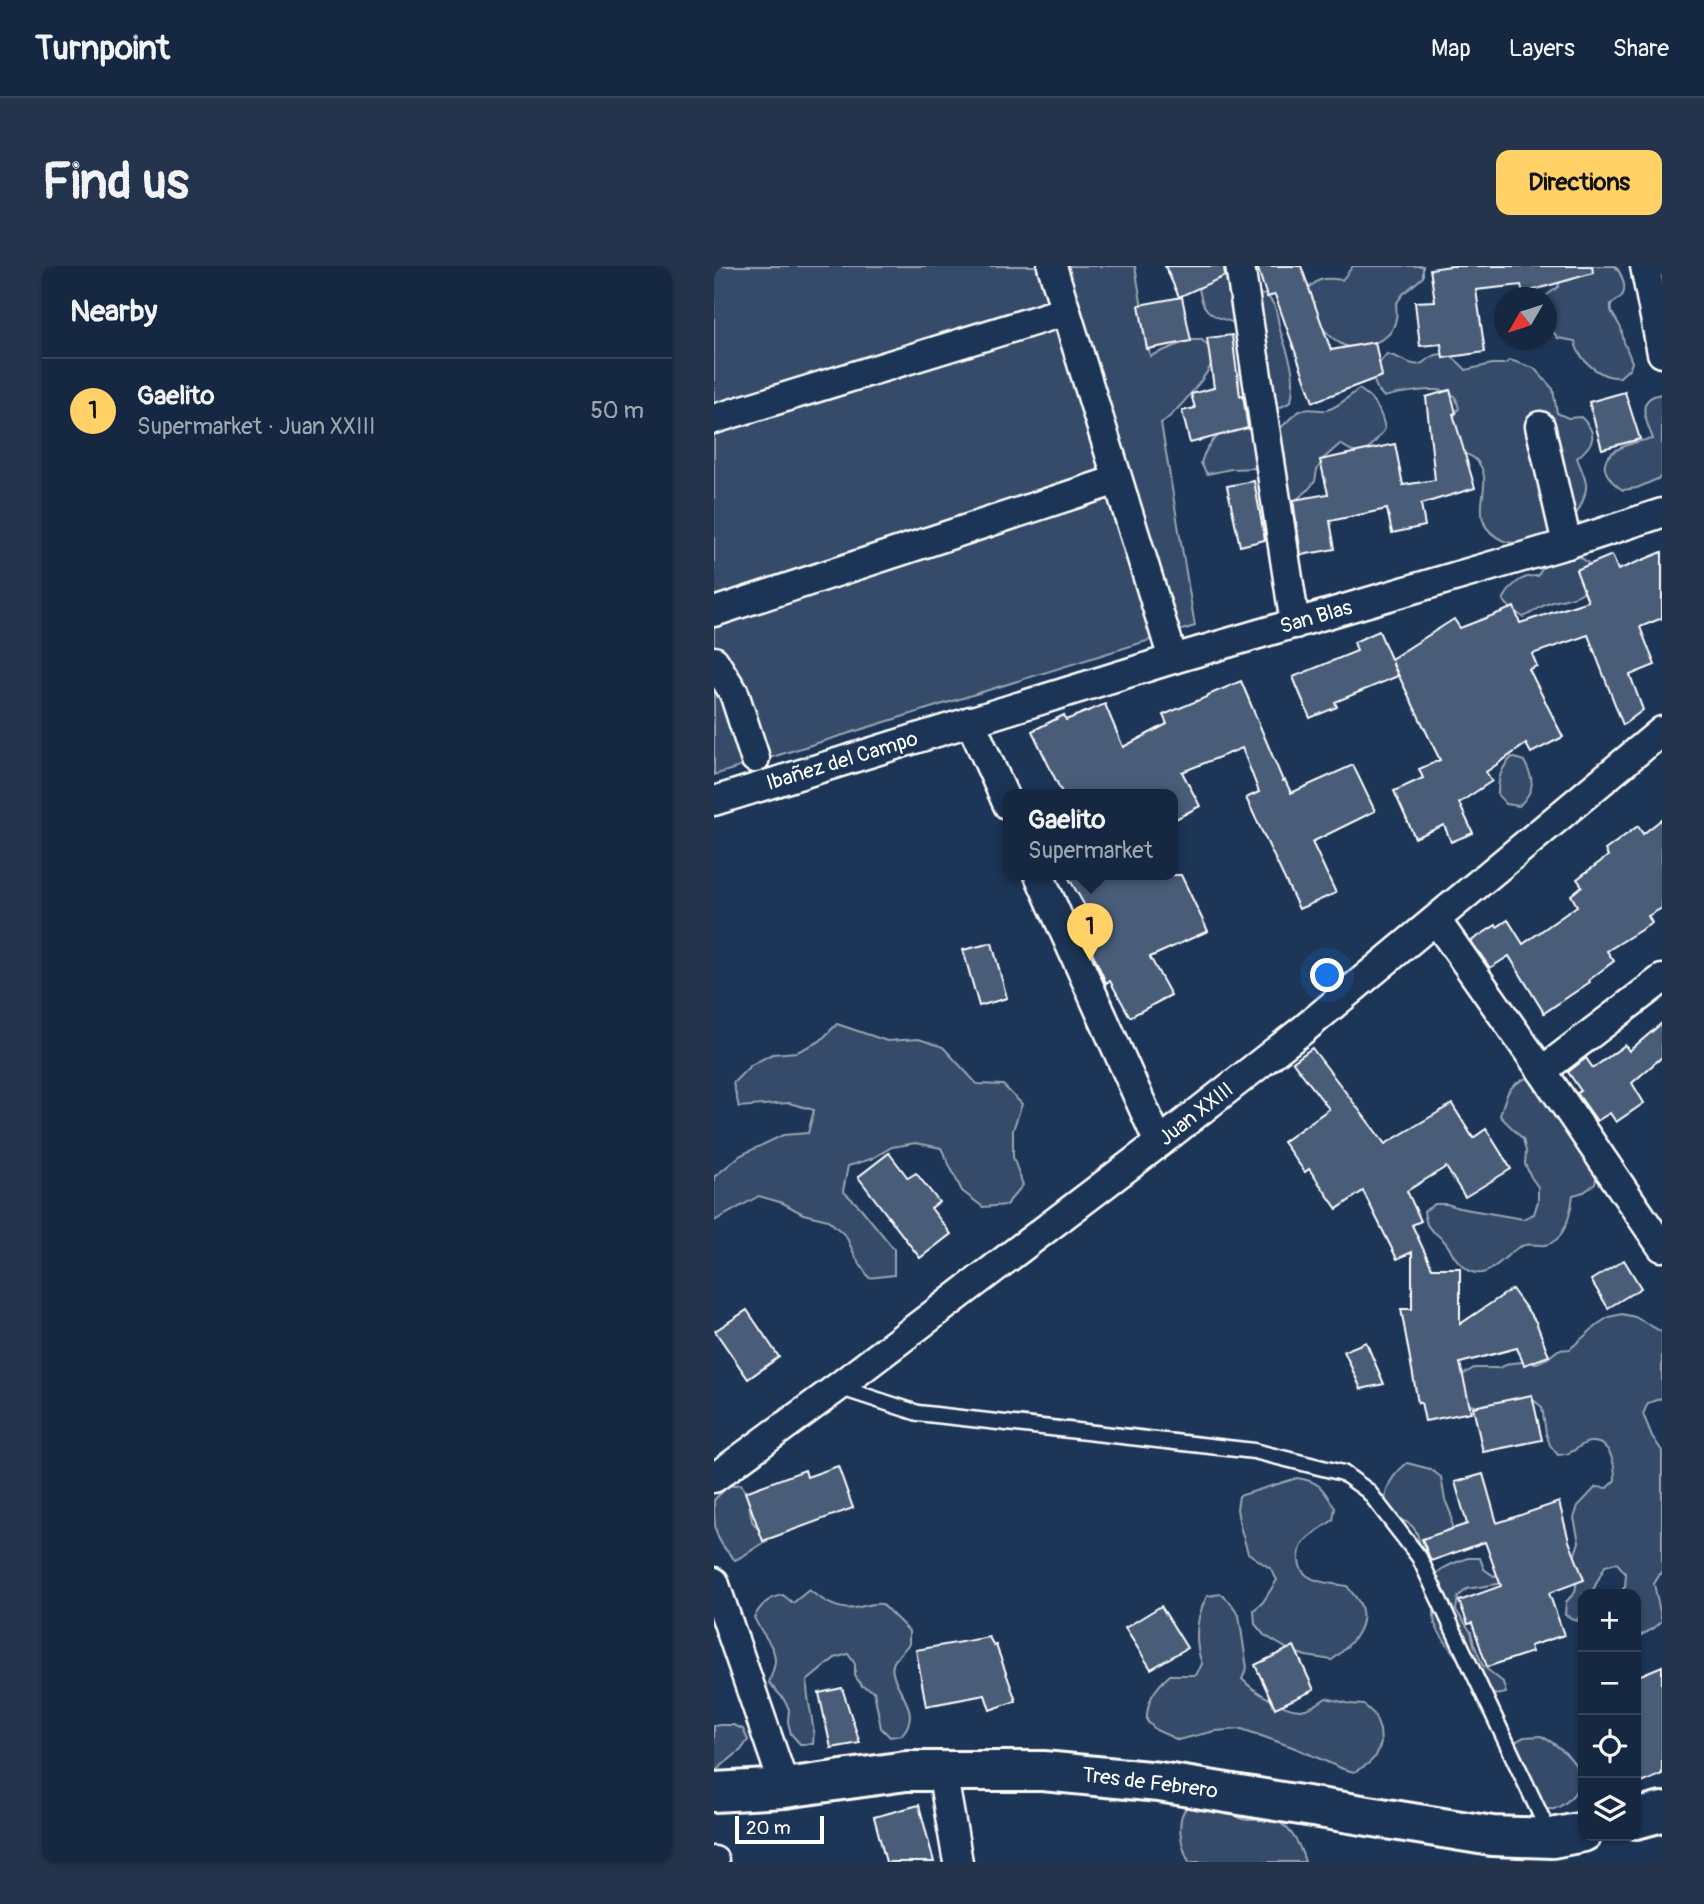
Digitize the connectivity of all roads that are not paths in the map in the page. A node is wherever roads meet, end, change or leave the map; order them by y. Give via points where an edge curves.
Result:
1 (1052, 266) edge
2 (1240, 266) edge
3 (1645, 266) edge
4 (1066, 311) junction
5 (1662, 353) edge
6 (714, 419) edge
7 (1540, 426) dead end
8 (1117, 480) junction
9 (1662, 513) edge
10 (1567, 544) junction
11 (714, 612) edge
12 (1295, 624) junction
13 (1173, 659) junction
14 (714, 661) edge
15 (970, 721) junction
16 (1662, 731) edge
17 (755, 758) dead end
18 (1003, 794) edge
19 (714, 801) edge
20 (1041, 880) edge
21 (1436, 920) junction
22 (1662, 979) edge
23 (1542, 1071) junction
24 (1159, 1143) junction
25 (1662, 1247) edge
26 (838, 1387) junction
27 (716, 1471) edge
28 (714, 1582) edge
29 (942, 1771) junction
30 (785, 1788) junction
31 (714, 1792) edge
32 (1662, 1812) edge
33 (1641, 1818) edge
34 (1567, 1835) edge
35 (958, 1862) edge

1 - 4 street
2 - 12 street
3 - 5 street
4 - 6 street
4 - 8 street
7 - 10 street
8 - 11 street
8 - 13 street
9 - 10 street, San Blas
10 - 12 street, San Blas
12 - 13 street, San Blas
13 - 15 street, San Blas
14 - 17 street via 734,693
15 - 18 street
15 - 19 street, Ibañez del Campo
16 - 21 street, Juan XXIII
20 - 24 street
21 - 23 street
21 - 24 street, Juan XXIII
22 - 23 street
23 - 25 street
24 - 26 street, Juan XXIII
26 - 27 street, Juan XXIII
26 - 34 lane via 918,1413 1254,1451 1343,1473 1368,1491 1419,1557
28 - 30 street
29 - 30 street, Tres de Febrero via 906,1771
29 - 34 street, Tres de Febrero via 1043,1771 1159,1782 1492,1836
29 - 35 street
30 - 31 street, Tres de Febrero
32 - 33 street

